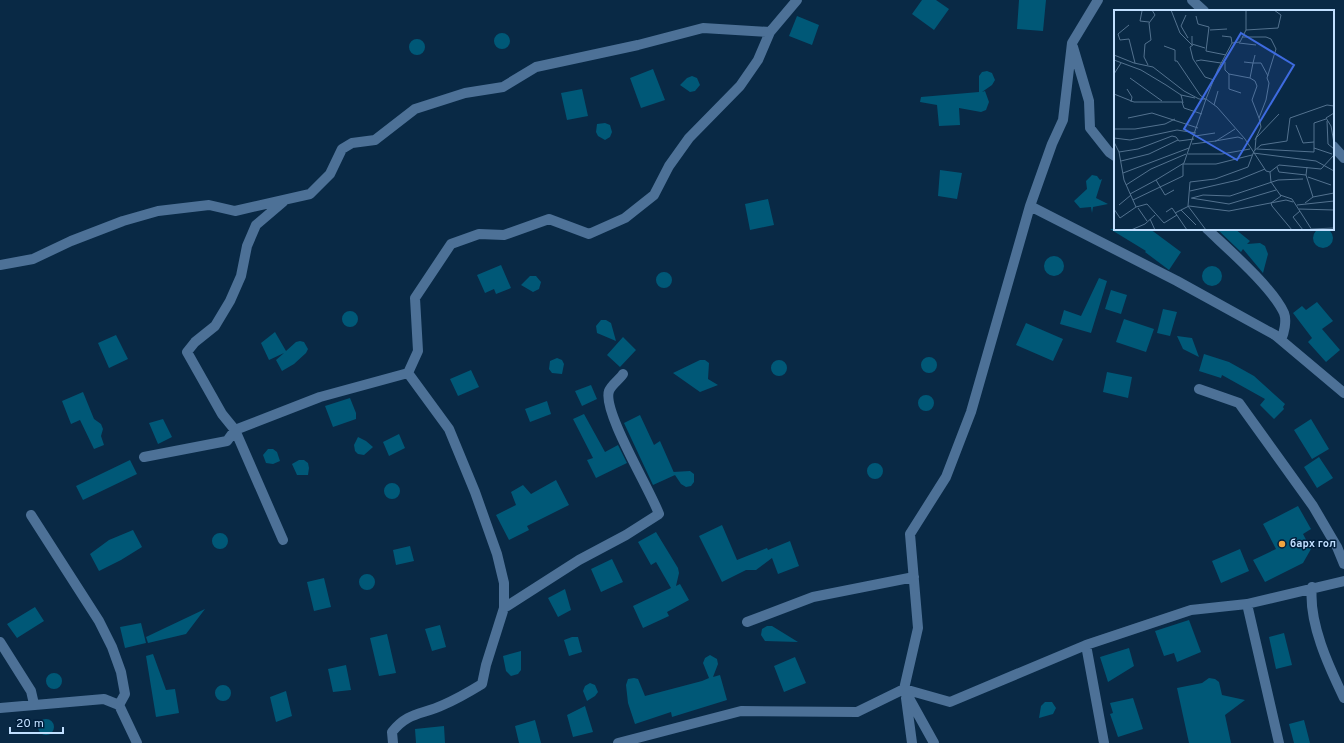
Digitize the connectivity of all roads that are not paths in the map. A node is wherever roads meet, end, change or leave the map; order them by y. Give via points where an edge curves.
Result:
1 (797, 0) edge
2 (1098, 0) edge
3 (1192, 0) edge
4 (1203, 10) edge
5 (770, 32) junction
6 (1072, 43) junction
7 (1334, 147) edge
8 (1114, 155) edge
9 (1344, 158) edge
10 (286, 200) junction
11 (1030, 206) junction
12 (1208, 230) edge
13 (0, 265) edge
14 (1281, 340) junction
15 (408, 373) junction
16 (623, 374) dead end
17 (1199, 389) dead end
18 (1344, 393) edge
19 (235, 430) junction
20 (144, 457) dead end
21 (31, 515) dead end
22 (283, 540) dead end
23 (1344, 564) edge
24 (914, 577) junction
25 (1344, 581) edge
26 (1312, 587) junction
27 (1247, 604) junction
28 (504, 608) junction
29 (747, 622) dead end
30 (0, 642) edge
31 (1086, 645) junction
32 (904, 689) junction
33 (1344, 698) edge
34 (34, 704) junction
35 (119, 705) junction
36 (0, 708) edge
37 (661, 738) edge
38 (137, 743) edge
39 (393, 743) edge
40 (618, 743) edge
41 (912, 743) edge
42 (934, 743) edge
43 (1104, 743) edge
44 (1279, 743) edge

1 - 5 street
2 - 6 street
3 - 4 street
5 - 10 street via 703,28 638,45 536,66 503,87 465,93 415,109 375,140 352,143 342,149 330,174 310,194
5 - 15 street via 758,60 740,86 689,138 669,166 654,195 625,218 590,234 549,219 504,235 479,234 451,244 415,298 418,351
6 - 8 street via 1089,101 1090,128
6 - 11 street via 1063,120
7 - 9 street
10 - 13 street via 235,211 209,206 158,211 123,221 33,259
10 - 19 street via 256,225 247,246 241,276 230,301 215,326 187,352 222,414
11 - 14 street via 1177,281 1275,334
11 - 24 street via 972,412 946,477 910,534
12 - 14 street via 1275,298 1284,314 1284,332
14 - 18 street
15 - 19 street via 320,396
15 - 28 street via 449,429 472,485 497,554 504,583
16 - 28 street via 609,391 609,404 629,454 659,514 579,560
17 - 23 street via 1239,403 1312,506 1337,547
19 - 20 street via 227,441
19 - 22 street
21 - 35 street via 99,621 112,647 121,672 125,694
24 - 29 street via 813,597
24 - 32 street via 918,628
25 - 26 street
26 - 27 street
26 - 33 street via 1310,601 1328,665
27 - 31 street via 1191,610
27 - 44 street
28 - 39 street via 482,684 442,705 408,716 392,732
30 - 34 street via 32,691
31 - 32 street via 950,702
31 - 43 street
32 - 37 street via 857,712 741,711
32 - 41 street
32 - 42 street
34 - 35 street via 104,699
34 - 36 street
35 - 38 street
37 - 40 street

